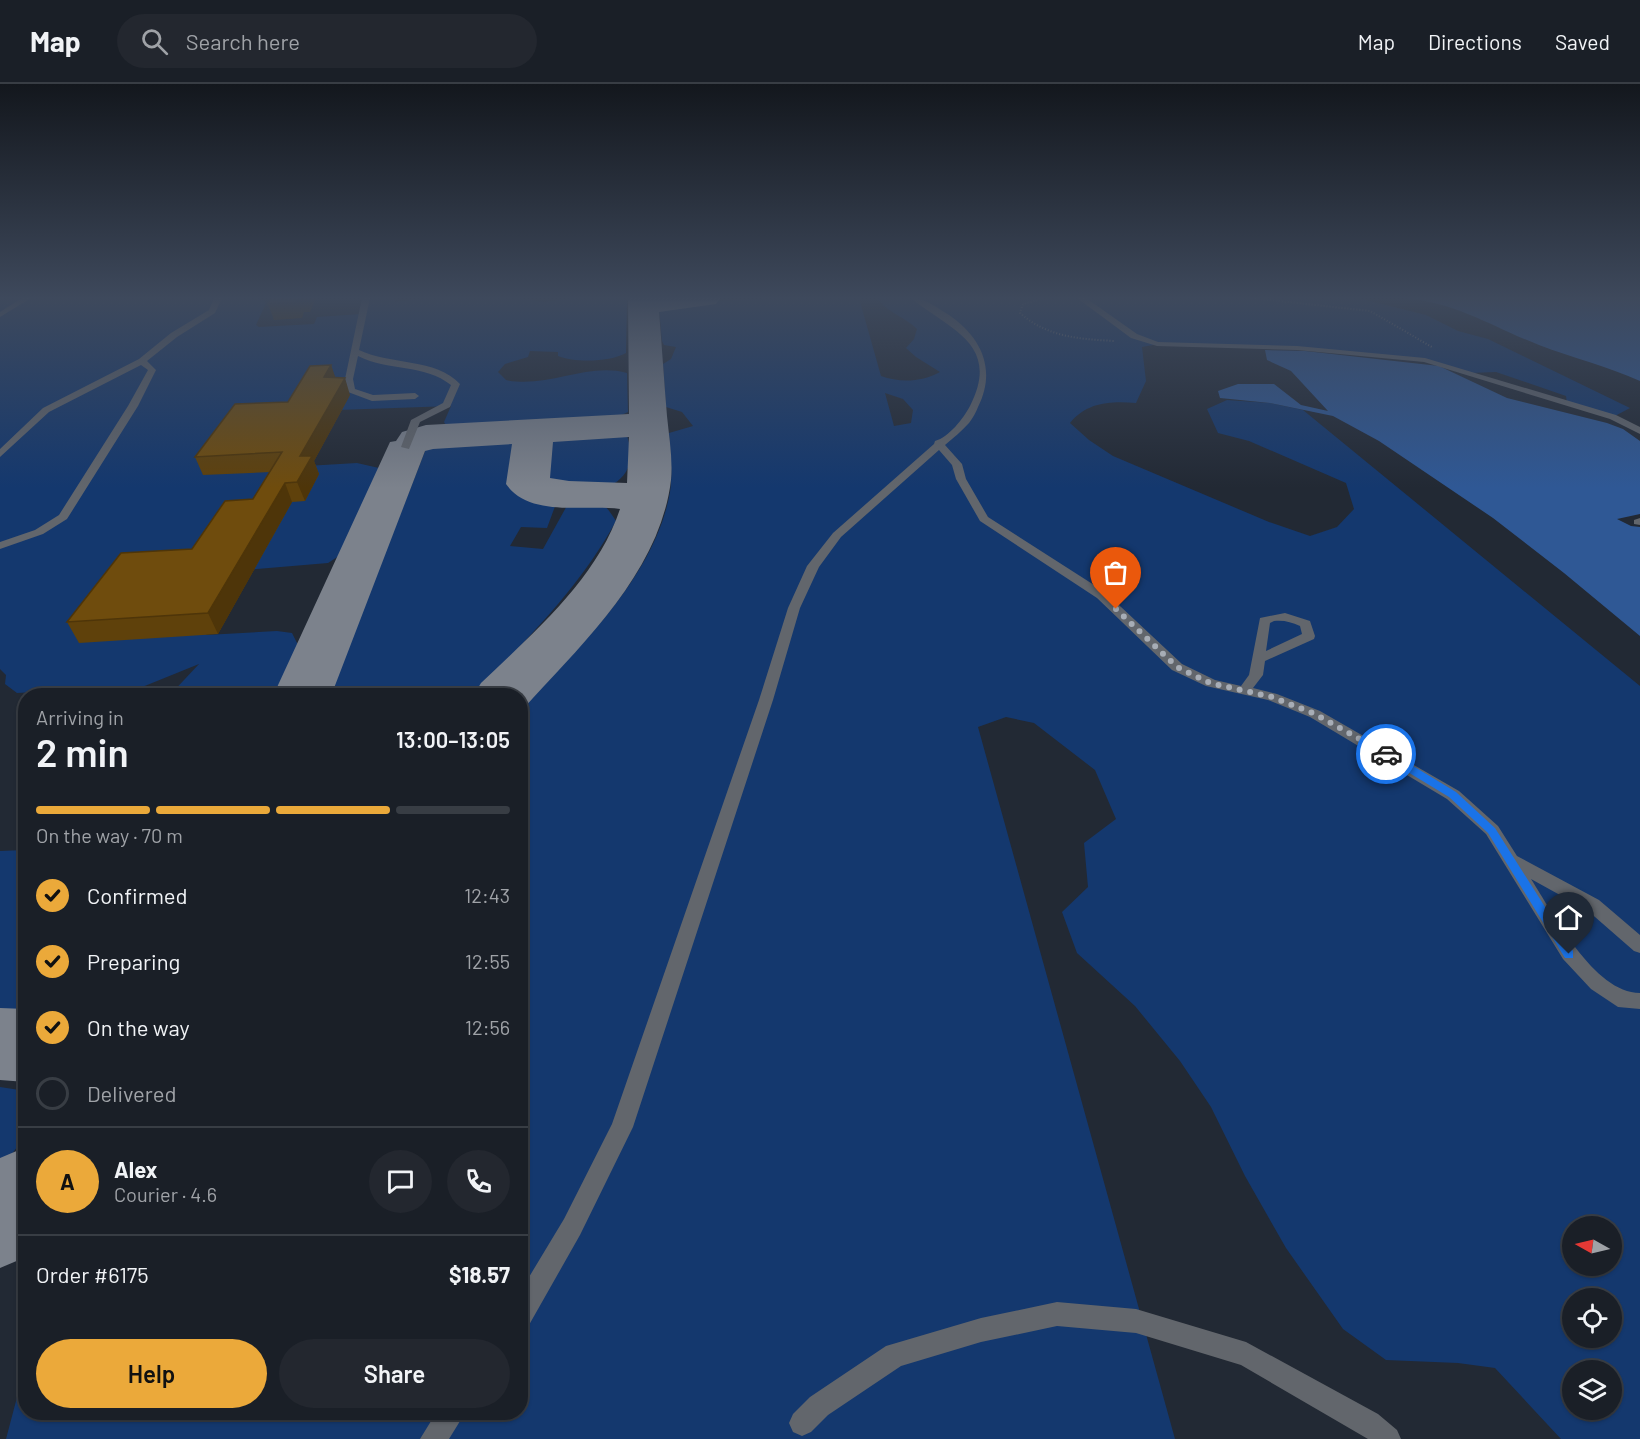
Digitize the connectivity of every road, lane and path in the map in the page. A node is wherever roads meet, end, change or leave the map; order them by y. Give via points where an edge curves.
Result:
1 (142, 361) joint
2 (352, 361) edge
3 (382, 361) edge
4 (980, 361) edge
5 (1429, 361) edge
6 (415, 396) dead end
7 (1640, 431) edge
8 (938, 443) junction
9 (406, 447) dead end
10 (0, 454) edge
11 (0, 546) edge
12 (1257, 660) dead end
13 (1244, 691) junction
14 (1512, 861) junction
15 (1640, 946) edge
16 (1640, 1001) edge
17 (528, 1303) edge
18 (447, 1420) edge
19 (802, 1423) dead end
20 (433, 1439) edge
21 (1388, 1439) edge

1 - 10 lane via 46,410
1 - 11 lane via 152,370 63,517 39,532
2 - 6 lane via 351,390 372,398
3 - 9 lane via 439,374 456,384 447,405 416,420
4 - 8 lane via 985,380 978,401 967,420
5 - 7 lane via 1613,417
8 - 13 lane via 957,464 961,479 984,519 1101,595 1177,667 1210,683
8 - 17 lane via 837,535 813,566 794,608 622,1127 573,1227
12 - 13 lane via 1256,675
13 - 14 lane via 1315,714 1453,795 1492,830
14 - 15 lane via 1593,905
14 - 16 lane via 1569,954 1598,983 1625,1001
18 - 20 lane
19 - 21 lane via 819,1406 895,1355 981,1330 1057,1314 1136,1321 1246,1354 1370,1423

